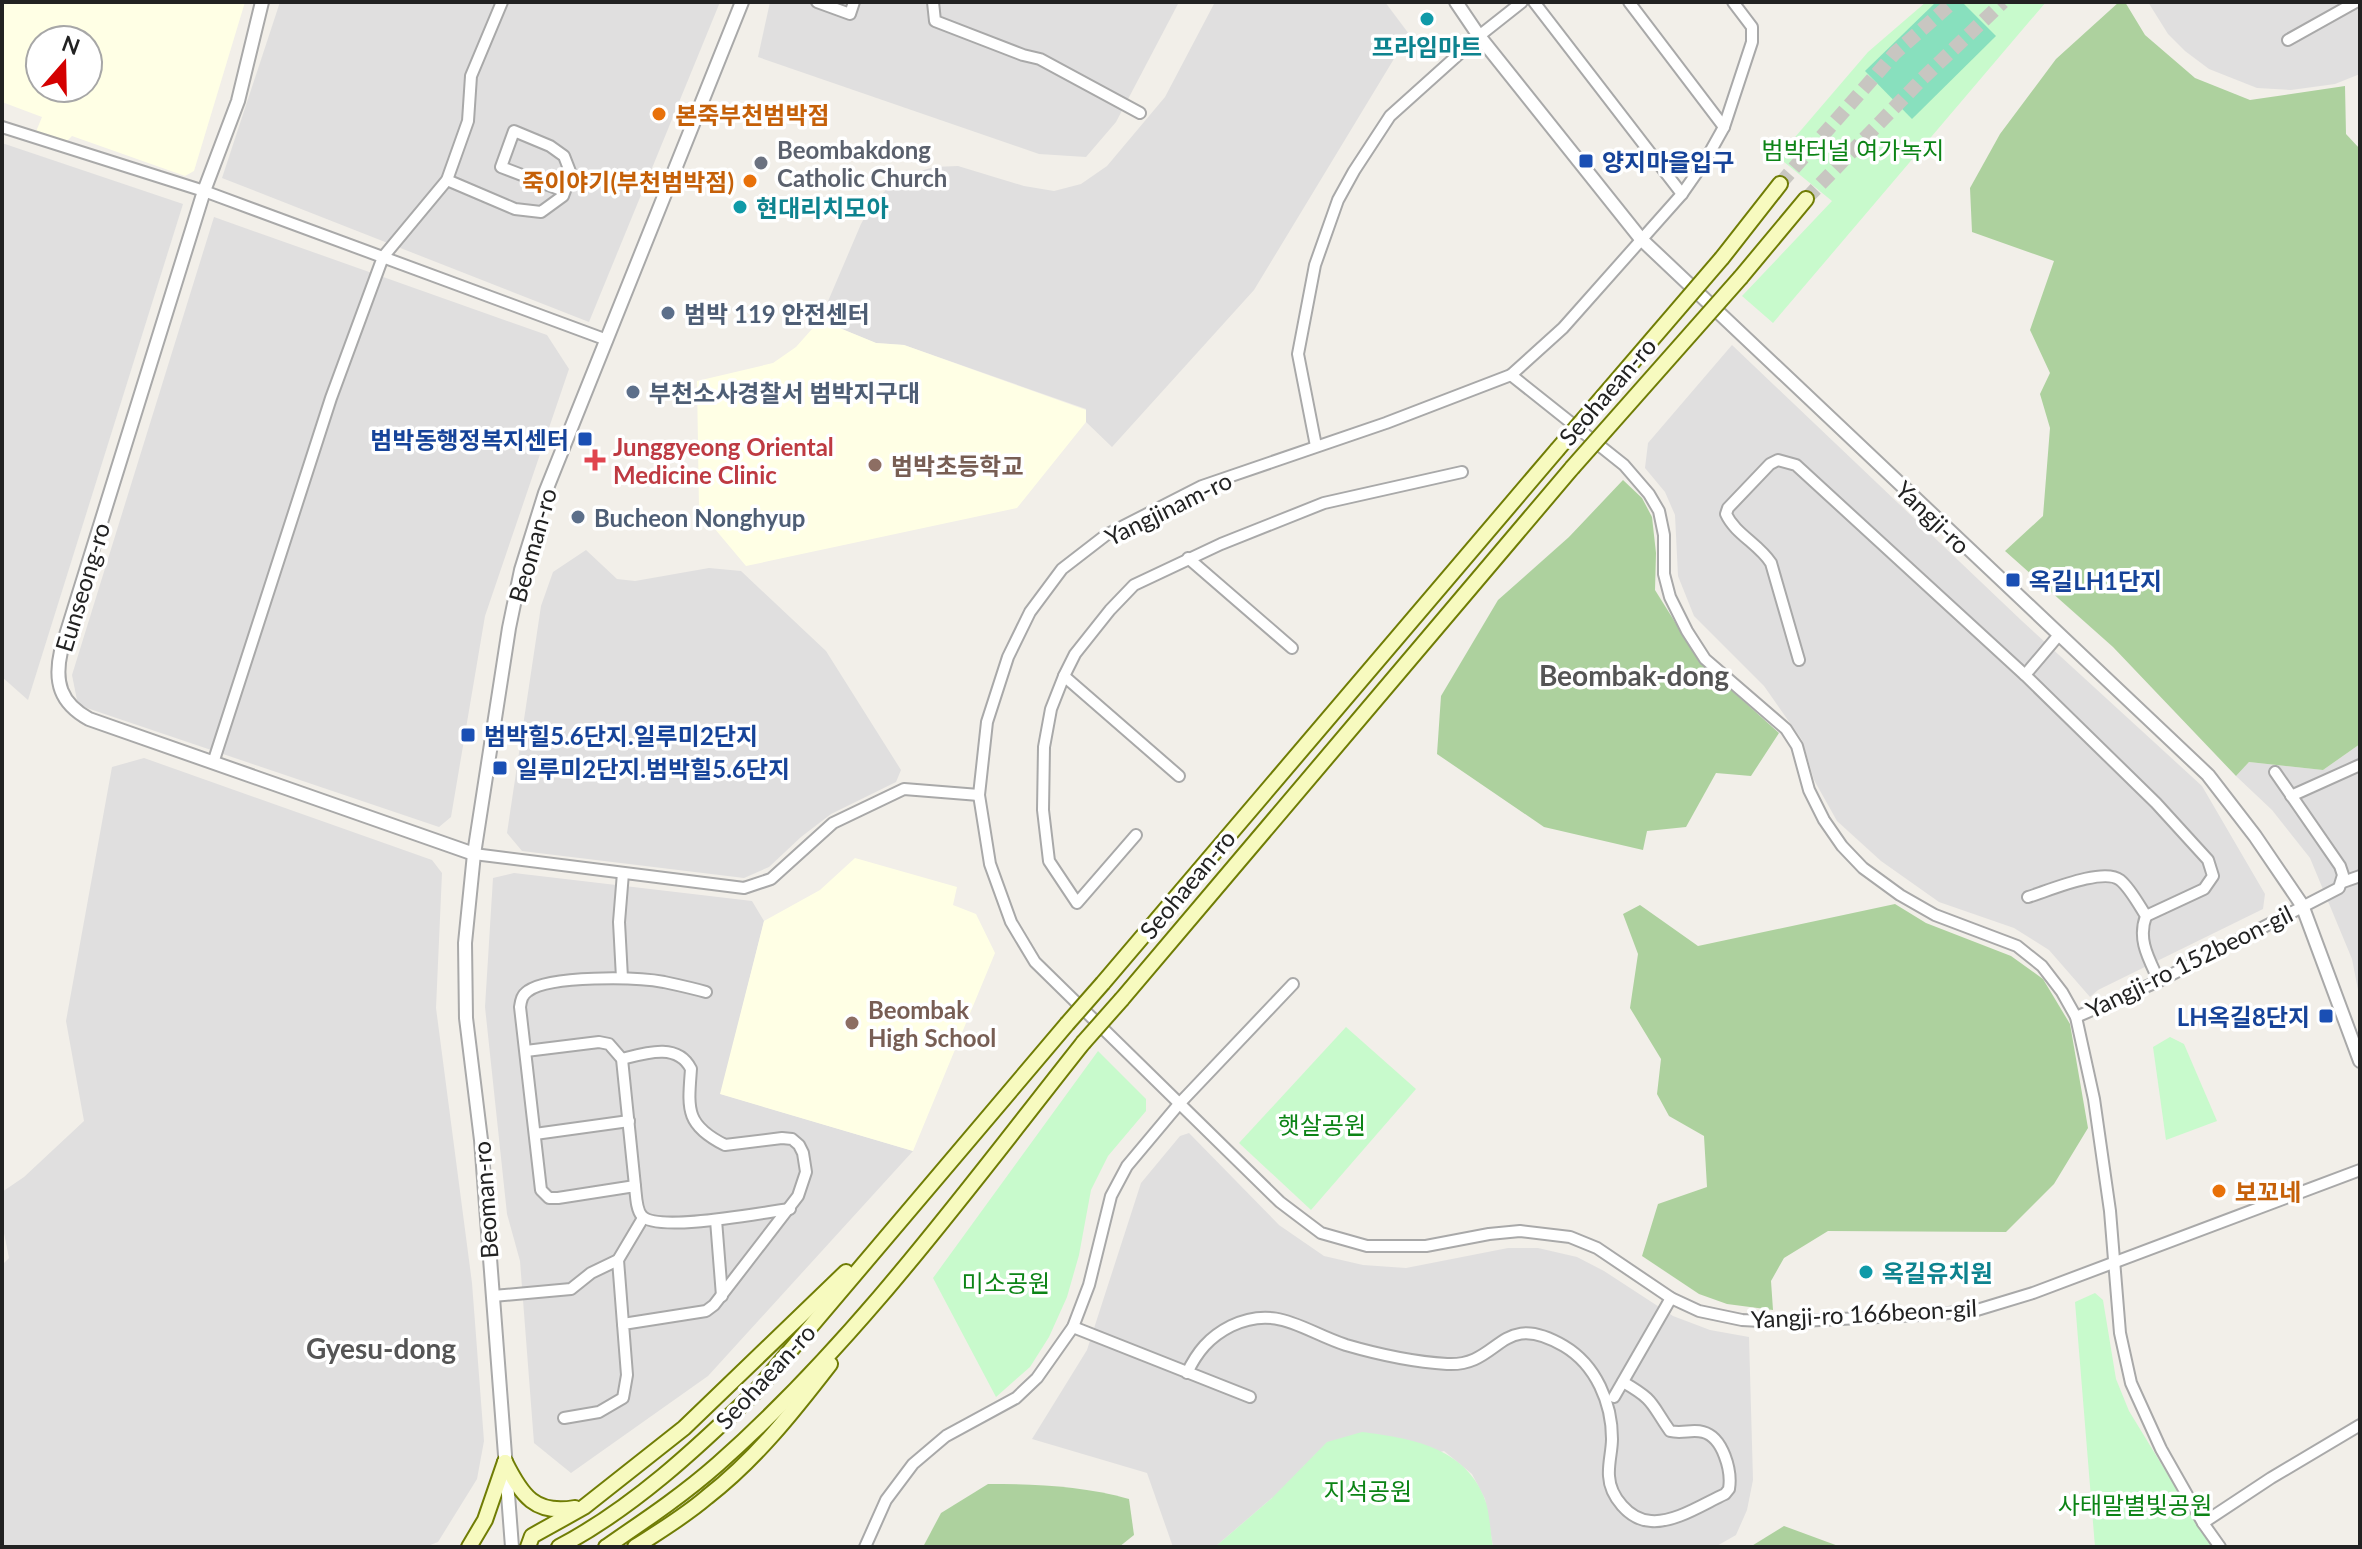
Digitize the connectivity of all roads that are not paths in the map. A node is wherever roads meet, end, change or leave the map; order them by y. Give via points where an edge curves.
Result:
1 (262, 2) edge
2 (502, 2) edge
3 (742, 2) edge
4 (817, 2) edge
5 (854, 2) edge
6 (933, 2) edge
7 (1456, 2) edge
8 (1522, 2) edge
9 (1534, 2) edge
10 (1629, 2) edge
11 (1733, 2) edge
12 (2356, 2) edge
13 (1479, 36) junction
14 (2288, 40) dead end
15 (1140, 113) dead end
16 (2, 127) edge
17 (1724, 127) junction
18 (447, 180) junction
19 (1780, 184) tunnel mouth
20 (204, 191) junction
21 (564, 191) junction
22 (1682, 194) junction
23 (1806, 199) tunnel mouth
24 (1641, 239) junction
25 (383, 257) junction
26 (607, 340) junction
27 (1511, 375) junction
28 (1316, 446) junction
29 (1462, 472) dead end
30 (1188, 558) junction
31 (2058, 636) junction
32 (1292, 648) dead end
33 (1799, 660) dead end
34 (2025, 675) junction
35 (1064, 676) junction
36 (213, 763) junction
37 (2360, 765) edge
38 (2275, 772) dead end
39 (1179, 776) dead end
40 (979, 795) junction
41 (2291, 796) junction
42 (1136, 835) dead end
43 (474, 854) junction
44 (623, 873) junction
45 (2360, 876) edge
46 (2343, 882) junction
47 (2028, 897) dead end
48 (2302, 905) junction
49 (2146, 916) junction
50 (622, 978) junction
51 (2159, 981) junction
52 (1293, 984) dead end
53 (706, 992) dead end
54 (2076, 1017) junction
55 (526, 1051) junction
56 (622, 1059) junction
57 (2360, 1061) edge
58 (1179, 1104) junction
59 (629, 1121) junction
60 (535, 1134) junction
61 (2360, 1170) edge
62 (635, 1186) junction
63 (790, 1209) junction
64 (643, 1218) junction
65 (716, 1220) junction
66 (895, 1225) junction
67 (921, 1247) junction
68 (618, 1260) junction
69 (2113, 1263) junction
70 (493, 1296) junction
71 (722, 1296) junction
72 (1671, 1298) junction
73 (623, 1324) junction
74 (1073, 1327) junction
75 (1187, 1373) junction
76 (1623, 1382) junction
77 (1250, 1397) dead end
78 (1614, 1397) dead end
79 (564, 1418) dead end
80 (2360, 1425) edge
81 (505, 1462) junction
82 (584, 1507) junction
83 (2203, 1523) junction
84 (469, 1547) edge
85 (512, 1547) edge
86 (528, 1547) edge
87 (559, 1547) edge
88 (606, 1547) edge
89 (635, 1547) edge
90 (865, 1547) edge
91 (2220, 1547) edge

1 - 20 street, Eunseong-ro via 238,101
2 - 18 street via 471,76 468,121
3 - 26 street, Beoman-ro
4 - 5 street via 850,14
6 - 15 street via 935,21 1040,59
7 - 13 street, Yangji-ro
8 - 13 street
9 - 22 street
10 - 17 street
11 - 17 street, Yangjinam-ro via 1752,27 1752,42
12 - 14 street
13 - 24 street, Yangji-ro
13 - 28 street via 1390,116 1354,171 1326,229 1298,354
16 - 20 street
17 - 22 street, Yangjinam-ro
18 - 21 street via 515,209 541,212
18 - 25 street
19 - 66 main road, Seohaean-ro, bridge
20 - 25 street
20 - 36 street, Eunseong-ro via 57,676 62,697 78,713
21 - 21 street via 571,174 564,156 514,131 501,167
22 - 24 street, Yangjinam-ro
23 - 67 main road, Seohaean-ro, bridge via 1083,1043
24 - 27 street, Yangjinam-ro via 1563,328
24 - 31 street, Yangji-ro
25 - 26 street
25 - 36 street via 331,398
26 - 43 street, Beoman-ro via 545,493 521,570
27 - 28 street, Yangjinam-ro
27 - 54 street via 1624,465 1649,494 1664,535 1670,597 1687,631 1705,659 1786,729 1797,746 1809,790 1842,846 1900,895 1935,915 2017,946 2042,966
28 - 40 street, Yangjinam-ro via 1202,486 1106,535 1062,569 1030,612 1008,657 987,722
29 - 30 street via 1324,503
30 - 32 street
30 - 35 street via 1134,585 1075,654
31 - 34 street
31 - 48 street, Yangji-ro via 2208,775
33 - 34 street via 1771,563 1726,514 1778,460 1796,465
34 - 49 street via 2208,860 2213,876 2204,889
35 - 39 street
35 - 42 street via 1044,747 1043,810 1049,861 1077,903
36 - 43 street, Eunseong-ro
37 - 41 street
38 - 41 street
40 - 44 street via 904,789 833,823 771,879 744,888
40 - 58 street, Yangjinam-ro via 990,864 1011,922 1035,962
41 - 46 street via 2340,866
43 - 44 street
43 - 70 street, Beoman-ro via 465,943 466,1018
44 - 50 street
45 - 46 street, Yangji-ro 152beon-gil
46 - 48 street, Yangji-ro 152beon-gil via 2332,893
47 - 49 street via 2107,875 2122,881
48 - 51 street, Yangji-ro 152beon-gil
48 - 57 street, Yangji-ro
49 - 51 street via 2142,943
50 - 53 street
50 - 55 street via 530,989 520,1007
51 - 54 street, Yangji-ro 152beon-gil
52 - 58 street
54 - 69 street via 2094,1099
55 - 56 street via 599,1042 609,1044
55 - 60 street
56 - 59 street
56 - 63 street via 680,1054 691,1069 692,1116 700,1129 725,1145 782,1138 799,1145 806,1172
58 - 72 street, Yangji-ro 166beon-gil via 1280,1202 1321,1233 1397,1248 1489,1234 1547,1232 1597,1248
58 - 74 street via 1127,1166 1111,1196
59 - 60 street
59 - 62 street
60 - 62 street via 541,1190 549,1198
61 - 69 street, Yangji-ro 166beon-gil
62 - 64 street
63 - 65 street
63 - 71 street
64 - 65 street via 670,1223
64 - 68 street
65 - 71 street
66 - 82 main road via 684,1428
66 - 87 main road, Seohaean-ro via 780,1365 728,1418 623,1508
67 - 88 main road, Seohaean-ro via 797,1389 734,1449 693,1486
67 - 89 main road via 791,1416 708,1497
68 - 70 street via 571,1289
68 - 73 street
69 - 72 street, Yangji-ro 166beon-gil via 2003,1303 1939,1314 1742,1320 1699,1311
69 - 83 street via 2131,1383
70 - 81 street, Beoman-ro
71 - 73 street via 706,1311
72 - 76 street
73 - 79 street via 623,1398 599,1412
74 - 75 street
74 - 90 street via 1027,1389 946,1436 913,1464 886,1500
75 - 76 street via 1216,1333 1256,1316 1291,1321 1373,1352 1448,1364 1477,1358 1512,1336 1532,1332 1578,1356 1602,1391 1612,1439 1609,1478 1618,1502 1629,1512 1651,1522 1667,1519 1725,1494 1729,1471 1718,1442 1696,1431 1670,1431 1653,1402
75 - 77 street
76 - 78 street
80 - 83 street
81 - 82 main road via 534,1504 558,1511
81 - 84 main road via 485,1520
81 - 85 street, Beoman-ro
82 - 86 main road via 532,1536
83 - 91 street

